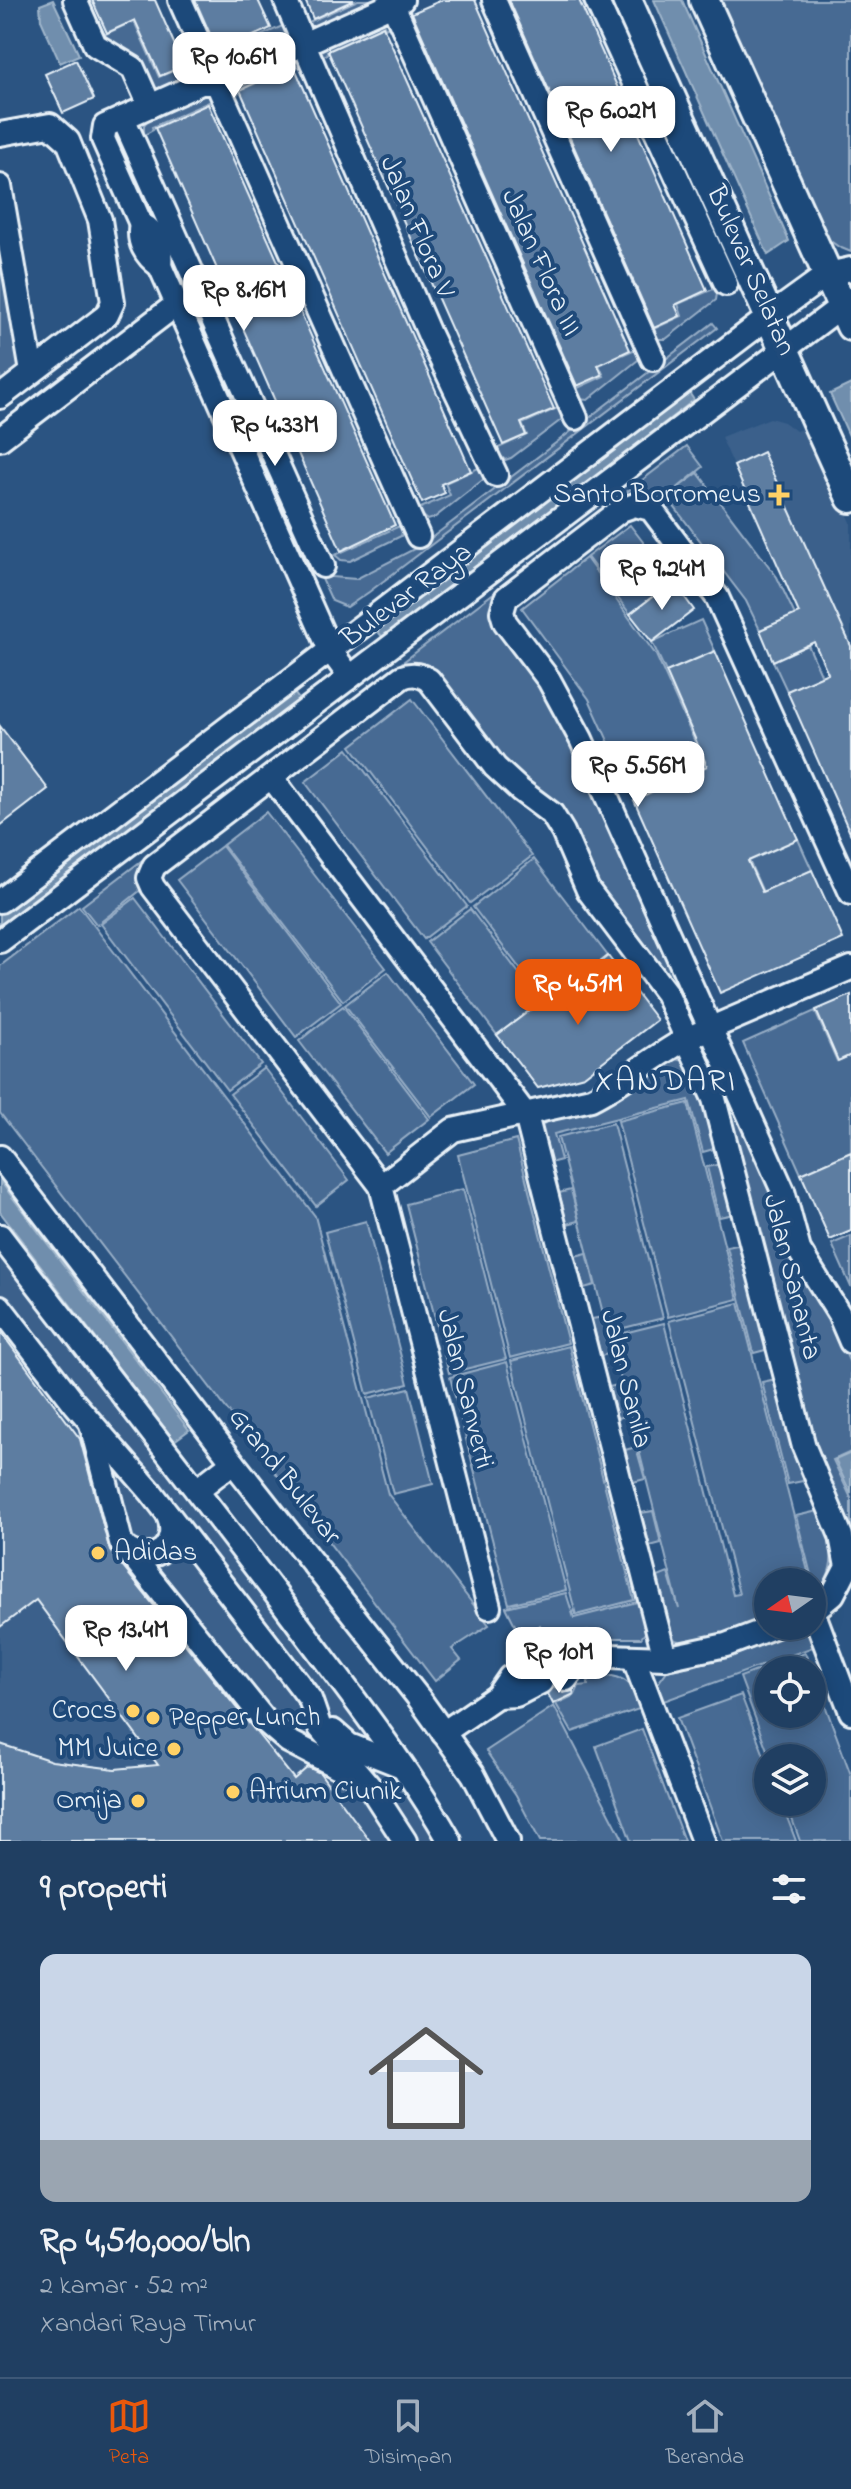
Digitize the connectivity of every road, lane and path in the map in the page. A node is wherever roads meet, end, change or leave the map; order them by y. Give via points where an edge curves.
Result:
1 (75, 0) edge
2 (180, 0) edge
3 (285, 0) edge
4 (494, 0) edge
5 (596, 0) edge
6 (627, 0) edge
7 (704, 0) edge
8 (395, 1) edge
9 (305, 44) junction
10 (216, 83) junction
11 (150, 106) junction
12 (123, 118) junction
13 (0, 134) edge
14 (0, 186) edge
15 (840, 272) edge
16 (726, 284) dead end
17 (177, 304) junction
18 (848, 311) edge
19 (770, 316) junction
20 (784, 347) junction
21 (653, 359) dead end
22 (32, 372) junction
23 (0, 397) edge
24 (576, 418) dead end
25 (0, 439) edge
26 (496, 475) dead end
27 (851, 498) edge
28 (418, 536) dead end
29 (323, 566) dead end
30 (330, 650) junction
31 (350, 677) junction
32 (272, 778) junction
33 (851, 893) edge
34 (0, 901) edge
35 (0, 941) edge
36 (851, 968) edge
37 (712, 1029) junction
38 (688, 1038) junction
39 (526, 1115) junction
40 (0, 1157) edge
41 (381, 1186) junction
42 (0, 1236) edge
43 (1, 1308) edge
44 (851, 1342) edge
45 (91, 1423) junction
46 (233, 1462) junction
47 (105, 1483) junction
48 (144, 1484) junction
49 (197, 1490) junction
50 (112, 1510) junction
51 (168, 1514) junction
52 (128, 1550) junction
53 (826, 1600) edge
54 (489, 1607) dead end
55 (754, 1634) edge
56 (826, 1638) edge
57 (665, 1658) junction
58 (634, 1659) junction
59 (567, 1661) tunnel mouth
60 (845, 1676) edge
61 (507, 1689) junction
62 (310, 1699) junction
63 (851, 1712) edge
64 (443, 1733) junction
65 (403, 1766) junction
66 (370, 1787) junction
67 (405, 1841) edge
68 (450, 1841) edge
69 (508, 1841) edge
70 (703, 1841) edge

1 - 11 street via 95,45 133,68
2 - 10 street
3 - 9 street, Jalan Flora V
4 - 21 street
5 - 16 street
6 - 19 main road, Bulevar Selatan
7 - 15 main road
8 - 9 street
8 - 24 street, Jalan Flora III
9 - 10 street
9 - 26 street, Jalan Flora V via 430,336
10 - 11 street via 201,83
10 - 28 street
11 - 12 street
12 - 17 street via 105,126 102,135 141,224 138,236 162,252 160,266
12 - 29 street
13 - 22 street via 50,125 68,141 100,220 113,302 107,315
14 - 22 street
15 - 18 main road
15 - 19 street, Bulevar Raya
17 - 25 street
17 - 30 street
18 - 20 street, Bulevar Raya
19 - 20 main road, Bulevar Selatan
19 - 30 street, Bulevar Raya
20 - 27 main road, Bulevar Selatan
20 - 31 street, Bulevar Raya
22 - 23 street
30 - 31 street
30 - 34 street, Bulevar Raya
31 - 35 street, Bulevar Raya
32 - 38 street, Jalan Sananta via 402,677 415,674 429,680 495,767 552,814 588,890 666,993
32 - 39 street
32 - 41 street via 154,866 149,878
33 - 37 street, Jalan Sananta via 717,597 651,509 625,507 510,595 502,607 505,622 566,708
36 - 37 street
37 - 38 street
37 - 44 street, Jalan Sananta via 783,1191 799,1250
38 - 39 street via 591,1099
38 - 53 street, Jalan Sananta via 714,1099 804,1447 841,1536 847,1567
39 - 41 street via 448,1132
39 - 57 street, Jalan Sanila
40 - 46 street, Grand Bulevar
41 - 54 street, Jalan Sanverti
42 - 49 street
43 - 45 street
45 - 47 street
45 - 48 street
46 - 49 street
46 - 64 street, Grand Bulevar
47 - 48 street via 121,1468
47 - 50 street
48 - 50 street via 121,1495
48 - 51 street
49 - 65 street
50 - 52 street
51 - 52 street via 168,1545 147,1556
51 - 62 street
52 - 66 street via 267,1723 288,1741
55 - 57 street
56 - 60 street
57 - 58 street
58 - 59 street
58 - 70 street
60 - 63 street
61 - 61 street via 519,1661 537,1673 537,1694
61 - 64 street
62 - 65 street via 349,1745
62 - 66 street via 320,1728
64 - 69 street, Grand Bulevar via 473,1774
65 - 68 street
66 - 67 street

